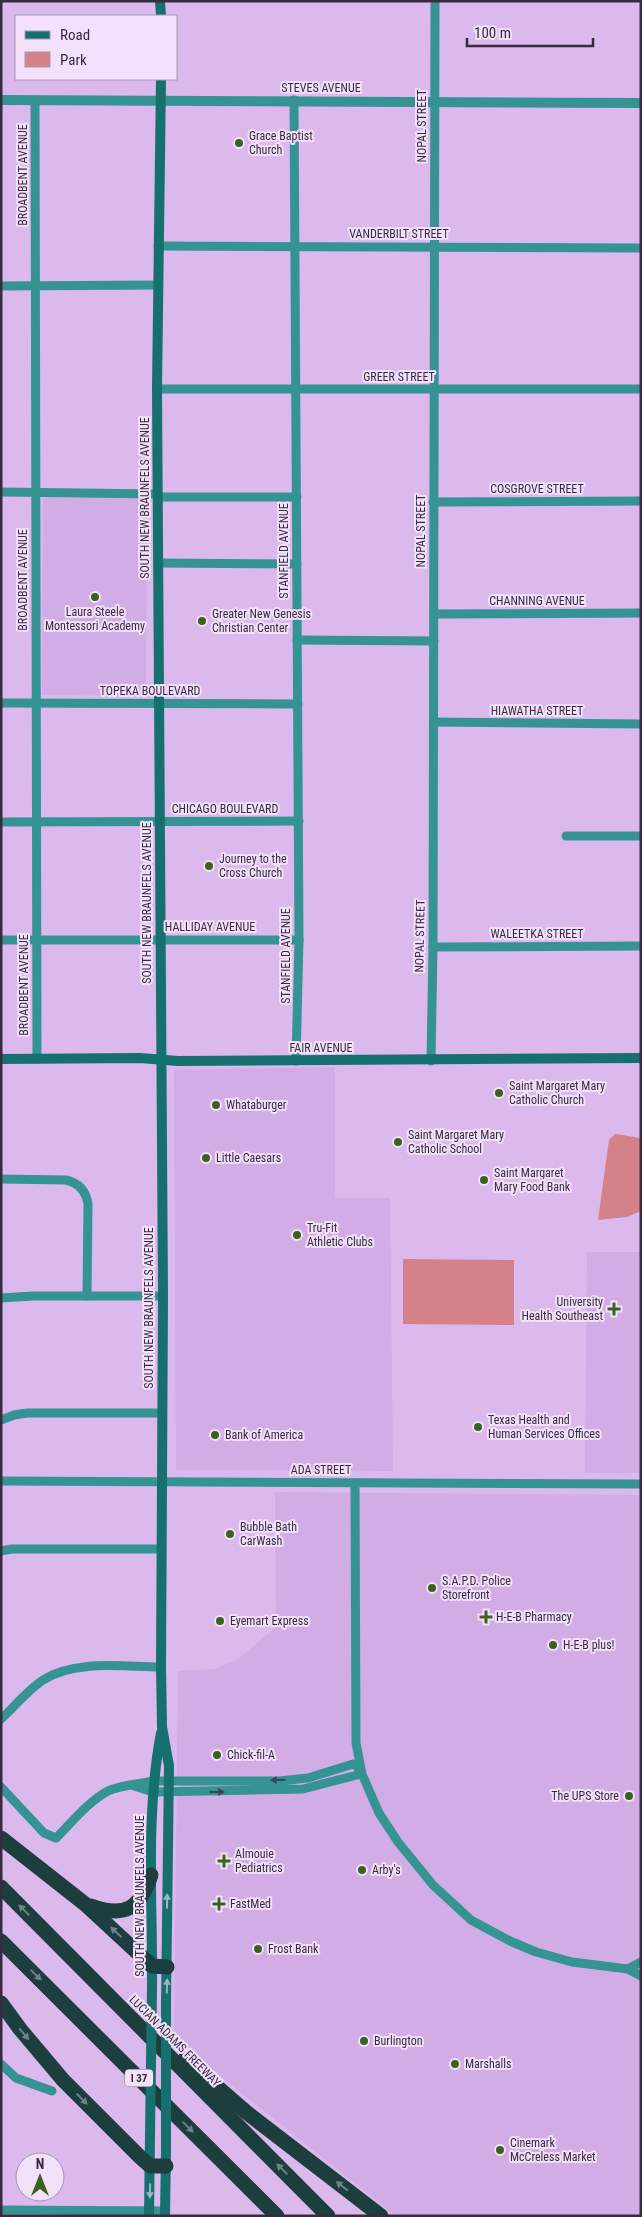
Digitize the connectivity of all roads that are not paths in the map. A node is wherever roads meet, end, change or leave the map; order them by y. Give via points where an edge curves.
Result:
1 (160, 1) edge
2 (435, 1) edge
3 (160, 15) edge
4 (161, 80) edge
5 (1, 100) edge
6 (35, 100) junction
7 (294, 100) junction
8 (161, 101) junction
9 (434, 102) junction
10 (641, 104) edge
11 (158, 246) junction
12 (295, 246) junction
13 (434, 247) junction
14 (641, 248) edge
15 (158, 285) junction
16 (1, 286) edge
17 (36, 286) junction
18 (157, 389) junction
19 (434, 389) junction
20 (641, 389) edge
21 (295, 390) junction
22 (1, 492) edge
23 (35, 493) junction
24 (158, 496) junction
25 (296, 497) junction
26 (641, 500) edge
27 (433, 502) junction
28 (158, 563) junction
29 (297, 564) junction
30 (641, 613) edge
31 (434, 614) junction
32 (297, 640) junction
33 (434, 641) junction
34 (1, 703) edge
35 (37, 703) junction
36 (159, 704) junction
37 (298, 704) junction
38 (434, 722) junction
39 (641, 724) edge
40 (160, 821) junction
41 (1, 822) edge
42 (37, 822) junction
43 (298, 822) junction
44 (566, 836) dead end
45 (641, 836) edge
46 (159, 939) junction
47 (1, 940) edge
48 (37, 940) junction
49 (299, 940) junction
50 (641, 946) edge
51 (433, 947) junction
52 (641, 1058) edge
53 (1, 1059) edge
54 (36, 1059) junction
55 (160, 1060) junction
56 (296, 1061) junction
57 (430, 1061) junction
58 (1, 1179) edge
59 (87, 1296) junction
60 (163, 1296) junction
61 (1, 1298) edge
62 (162, 1413) junction
63 (1, 1420) edge
64 (1, 1481) edge
65 (163, 1482) junction
66 (354, 1482) junction
67 (641, 1484) edge
68 (162, 1549) junction
69 (1, 1551) edge
70 (161, 1667) junction
71 (1, 1719) edge
72 (162, 1727) junction
73 (360, 1768) junction
74 (154, 1781) junction
75 (168, 1781) junction
76 (134, 1786) junction
77 (1, 1787) edge
78 (153, 1792) junction
79 (168, 1792) junction
80 (1, 1838) edge
81 (151, 1875) junction
82 (1, 1887) edge
83 (85, 1904) junction
84 (1, 1941) edge
85 (641, 1962) edge
86 (160, 1966) junction
87 (628, 1969) junction
88 (641, 1976) edge
89 (95, 1981) junction
90 (1, 2002) edge
91 (1, 2064) edge
92 (52, 2091) dead end
93 (166, 2159) junction
94 (150, 2166) junction
95 (1, 2210) edge
96 (149, 2213) edge
97 (165, 2213) edge
98 (278, 2216) edge
99 (328, 2216) edge
100 (381, 2216) edge

1 - 3 main road
2 - 9 street, NOPAL STREET
4 - 8 main road, SOUTH NEW BRAUNFELS AVENUE
5 - 6 street, STEVES AVENUE
6 - 8 street, STEVES AVENUE
6 - 17 street, BROADBENT AVENUE
7 - 8 street, STEVES AVENUE
7 - 9 street, STEVES AVENUE
7 - 12 street, STANFIELD AVENUE
8 - 11 main road, SOUTH NEW BRAUNFELS AVENUE
9 - 10 street, STEVES AVENUE
9 - 13 street, NOPAL STREET
11 - 12 street, VANDERBILT STREET
11 - 15 main road, SOUTH NEW BRAUNFELS AVENUE
12 - 13 street, VANDERBILT STREET
12 - 21 street, STANFIELD AVENUE
13 - 14 street, VANDERBILT STREET
13 - 19 street, NOPAL STREET
15 - 17 street
15 - 18 main road, SOUTH NEW BRAUNFELS AVENUE
16 - 17 street
17 - 23 street, BROADBENT AVENUE
18 - 21 street, GREER STREET
18 - 24 main road, SOUTH NEW BRAUNFELS AVENUE
19 - 20 street, GREER STREET
19 - 21 street, GREER STREET
19 - 27 street, NOPAL STREET
21 - 25 street, STANFIELD AVENUE
22 - 23 street
23 - 24 street
23 - 35 street, BROADBENT AVENUE
24 - 25 street
24 - 28 main road, SOUTH NEW BRAUNFELS AVENUE
25 - 29 street, STANFIELD AVENUE
26 - 27 street, COSGROVE STREET
27 - 31 street, NOPAL STREET
28 - 29 street
28 - 36 main road, SOUTH NEW BRAUNFELS AVENUE
29 - 32 street, STANFIELD AVENUE
30 - 31 street, CHANNING AVENUE
31 - 33 street, NOPAL STREET
32 - 33 street
32 - 37 street, STANFIELD AVENUE
33 - 38 street, NOPAL STREET
34 - 35 street, TOPEKA BOULEVARD
35 - 36 street, TOPEKA BOULEVARD
35 - 42 street, BROADBENT AVENUE
36 - 37 street, TOPEKA BOULEVARD
36 - 40 main road, SOUTH NEW BRAUNFELS AVENUE
37 - 43 street, STANFIELD AVENUE
38 - 39 street, HIAWATHA STREET
38 - 51 street, NOPAL STREET
40 - 42 street, CHICAGO BOULEVARD
40 - 43 street, CHICAGO BOULEVARD
40 - 46 main road, SOUTH NEW BRAUNFELS AVENUE
41 - 42 street, CHICAGO BOULEVARD
42 - 48 street, BROADBENT AVENUE
43 - 49 street, STANFIELD AVENUE
44 - 45 street
46 - 48 street, HALLIDAY AVENUE
46 - 49 street, HALLIDAY AVENUE
46 - 55 main road, SOUTH NEW BRAUNFELS AVENUE
47 - 48 street, HALLIDAY AVENUE
48 - 54 street, BROADBENT AVENUE
49 - 56 street, STANFIELD AVENUE
50 - 51 street, WALEETKA STREET
51 - 57 street, NOPAL STREET
52 - 57 main road, FAIR AVENUE
53 - 54 main road, FAIR AVENUE
54 - 55 main road, FAIR AVENUE
55 - 56 main road, FAIR AVENUE
55 - 60 main road, SOUTH NEW BRAUNFELS AVENUE
56 - 57 main road, FAIR AVENUE
58 - 59 street via 66,1180 85,1192 88,1204
59 - 60 street
59 - 61 street
60 - 62 main road, SOUTH NEW BRAUNFELS AVENUE
62 - 63 street via 27,1413
62 - 65 main road, SOUTH NEW BRAUNFELS AVENUE
64 - 65 street, ADA STREET
65 - 66 street, ADA STREET
65 - 68 main road, SOUTH NEW BRAUNFELS AVENUE
66 - 67 street, ADA STREET
66 - 73 street via 355,1720
68 - 69 street
68 - 70 main road, SOUTH NEW BRAUNFELS AVENUE
70 - 71 street via 84,1666 60,1671 39,1683
70 - 72 main road, SOUTH NEW BRAUNFELS AVENUE
72 - 74 main road, SOUTH NEW BRAUNFELS AVENUE
72 - 75 main road, SOUTH NEW BRAUNFELS AVENUE via 169,1766
73 -> 75 street via 353,1764 308,1778 279,1781
79 -> 73 street via 303,1789 357,1775
73 - 87 street via 380,1813 398,1842 433,1885 471,1920 536,1952 572,1962
74 - 75 street
74 - 76 street
74 - 78 main road, SOUTH NEW BRAUNFELS AVENUE
75 - 79 main road, SOUTH NEW BRAUNFELS AVENUE
76 - 77 street via 119,1787 99,1796 56,1838 44,1833
76 - 78 street
78 - 79 street
78 - 81 main road, SOUTH NEW BRAUNFELS AVENUE
86 -> 79 main road, SOUTH NEW BRAUNFELS AVENUE
80 - 83 highway
81 - 83 highway via 145,1894 138,1903 120,1911 108,1912
81 - 86 main road, SOUTH NEW BRAUNFELS AVENUE
89 -> 82 highway, LUCIAN ADAMS FREEWAY
86 -> 83 highway
84 -> 98 highway, I 37
85 - 87 street
93 -> 86 main road, SOUTH NEW BRAUNFELS AVENUE, bridge via 166,2004
86 - 94 main road, SOUTH NEW BRAUNFELS AVENUE, bridge via 152,1989
87 - 88 street
99 -> 89 highway, LUCIAN ADAMS FREEWAY
100 -> 89 highway via 246,2112
90 -> 94 highway via 64,2080
91 - 92 street via 16,2078
93 - 94 highway
93 - 97 main road, SOUTH NEW BRAUNFELS AVENUE
94 -> 96 main road, SOUTH NEW BRAUNFELS AVENUE
95 - 96 street
96 - 97 street

